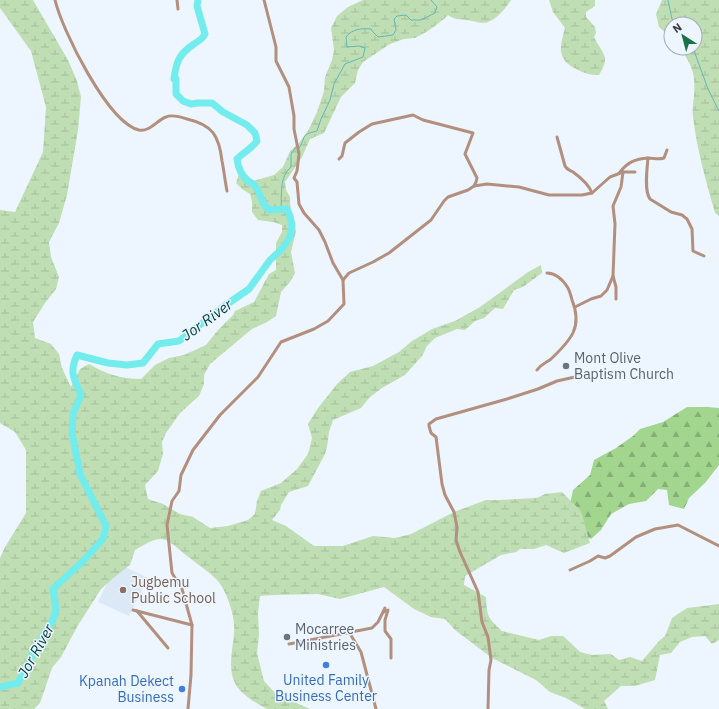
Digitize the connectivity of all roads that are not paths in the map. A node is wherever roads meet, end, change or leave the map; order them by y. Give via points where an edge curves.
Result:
1 (55, 0) edge
2 (177, 0) edge
3 (264, 0) edge
4 (178, 9) dead end
5 (557, 137) dead end
6 (667, 150) dead end
7 (648, 158) junction
8 (339, 159) dead end
9 (623, 172) junction
10 (635, 172) dead end
11 (618, 174) junction
12 (474, 186) junction
13 (227, 191) dead end
14 (592, 193) junction
15 (704, 256) dead end
16 (547, 273) dead end
17 (613, 276) junction
18 (343, 280) junction
19 (616, 299) dead end
20 (575, 306) junction
21 (537, 370) dead end
22 (575, 377) dead end
23 (719, 546) edge
24 (570, 570) dead end
25 (192, 625) junction
26 (350, 632) junction
27 (289, 644) dead end
28 (168, 648) dead end
29 (391, 658) dead end
30 (188, 709) edge
31 (376, 709) edge
32 (488, 709) edge

1 - 13 street via 66,32 85,69 110,108 138,130 150,128 166,116 197,121 205,125 218,140
2 - 4 street
3 - 18 street via 276,47 276,61 289,87 294,116 299,154 298,171 294,178 297,182 299,204 319,230
5 - 14 street via 565,166 590,188
6 - 7 street via 664,158
7 - 11 street via 633,160
7 - 15 street via 648,196 671,212 687,219 692,229 694,251
8 - 12 street via 345,143 372,124 413,115 473,133 465,154 477,178
9 - 10 street
9 - 11 street
9 - 17 street via 622,187 613,206
11 - 14 street via 610,177
12 - 14 street via 487,184 519,187 549,195
12 - 18 street via 448,197 431,220 389,253 349,273
16 - 20 street via 553,273 563,282
17 - 19 street
17 - 20 street via 607,290 601,296
18 - 25 street via 344,304 328,321 281,342 258,377 220,415 193,450 181,475 179,491 172,501 167,525 172,574 182,589
20 - 21 street via 576,329 550,360 541,364
22 - 32 street via 440,417 429,426 431,433 436,437 445,495 458,527 456,540 478,592 482,622 488,637 491,660
23 - 24 street via 678,525 645,533 610,556 598,556
25 - 28 street via 135,611
25 - 30 street
26 - 27 street
26 - 29 street via 372,628 384,610 388,610 385,630 391,639
26 - 31 street via 361,652

